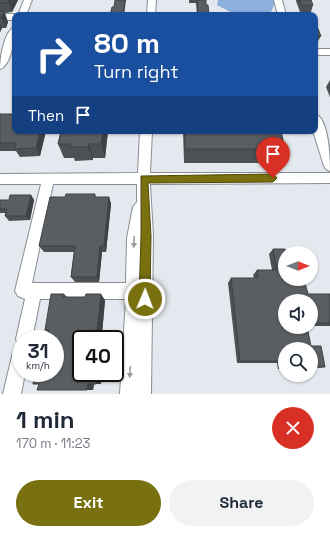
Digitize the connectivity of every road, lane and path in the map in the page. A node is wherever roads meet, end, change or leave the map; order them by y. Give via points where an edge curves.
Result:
1 (28, 0) edge
2 (152, 0) edge
3 (278, 0) edge
4 (23, 12) edge
5 (151, 12) edge
6 (281, 12) edge
7 (0, 17) edge
8 (12, 17) edge
9 (12, 39) edge
10 (318, 52) edge
11 (330, 52) edge
12 (7, 54) edge
13 (0, 66) edge
14 (318, 128) edge
15 (146, 134) edge
16 (330, 166) edge
17 (330, 178) edge
18 (0, 179) edge
19 (48, 179) junction
20 (143, 184) junction
21 (34, 291) junction
22 (134, 291) junction
23 (26, 330) edge
24 (15, 382) edge
25 (12, 394) edge
26 (129, 394) edge
27 (142, 394) edge

1 - 4 street
2 - 5 street
3 - 6 street
7 - 8 street
9 - 12 street
10 - 11 street
12 - 13 street
14 - 16 street
15 - 20 street
17 - 20 street
18 - 19 street
19 - 20 street
19 - 21 street via 22,291
20 -> 22 street via 134,238
20 - 27 street via 146,236
21 - 22 street
21 - 23 street
22 -> 26 street
24 - 25 street

